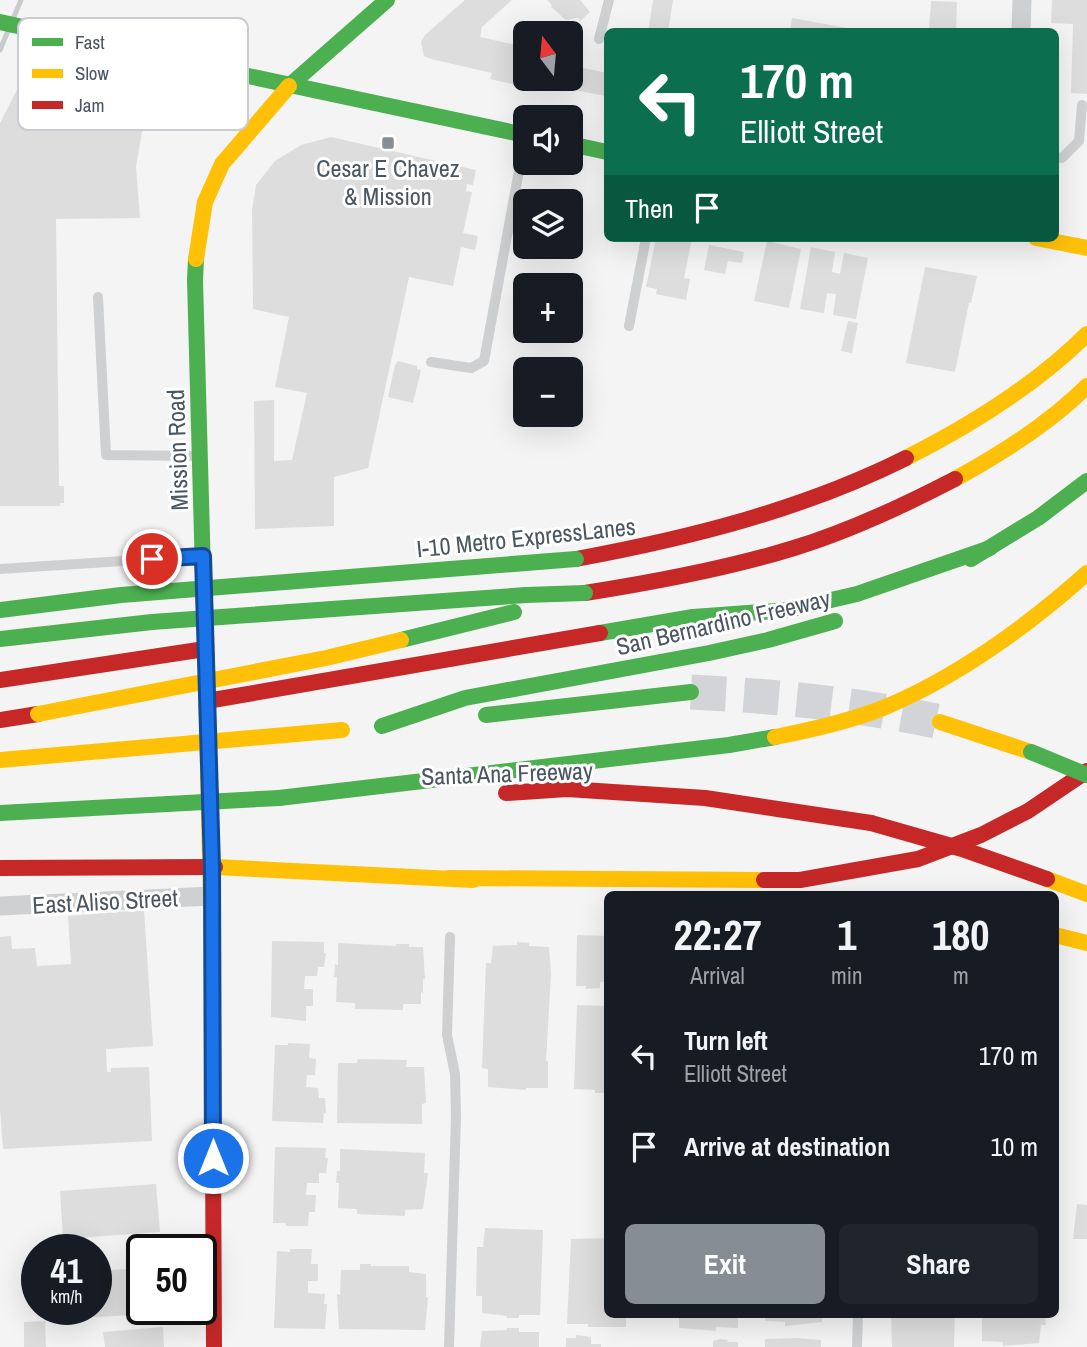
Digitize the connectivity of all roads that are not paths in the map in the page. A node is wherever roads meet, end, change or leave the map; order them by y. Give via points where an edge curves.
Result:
1 (387, 0) edge
2 (609, 0) edge
3 (1022, 0) edge
4 (0, 22) edge
5 (18, 26) edge
6 (1021, 28) edge
7 (599, 39) dead end
8 (248, 77) edge
9 (289, 86) junction
10 (1082, 104) dead end
11 (513, 133) edge
12 (583, 147) edge
13 (604, 151) edge
14 (1059, 158) edge
15 (518, 175) edge
16 (645, 242) edge
17 (1056, 242) edge
18 (1087, 248) edge
19 (98, 297) dead end
20 (629, 326) dead end
21 (1087, 334) edge
22 (431, 362) dead end
23 (1087, 386) edge
24 (200, 456) junction
25 (1087, 481) edge
26 (990, 548) junction
27 (203, 556) junction
28 (0, 569) edge
29 (1087, 573) edge
30 (585, 593) junction
31 (889, 600) dead end
32 (0, 610) edge
33 (845, 617) dead end
34 (0, 639) edge
35 (205, 649) junction
36 (0, 680) edge
37 (691, 692) tunnel mouth
38 (207, 701) junction
39 (0, 720) edge
40 (940, 722) tunnel mouth
41 (362, 728) junction
42 (0, 760) edge
43 (1087, 773) edge
44 (486, 794) dead end
45 (279, 797) junction
46 (405, 800) dead end
47 (0, 813) edge
48 (212, 867) junction
49 (0, 868) edge
50 (449, 878) junction
51 (619, 891) edge
52 (1087, 894) edge
53 (211, 896) junction
54 (0, 906) edge
55 (1059, 936) edge
56 (450, 937) dead end
57 (1087, 943) edge
58 (858, 1318) edge
59 (214, 1347) edge
60 (449, 1347) edge
61 (857, 1347) edge

1 - 9 main road, Mission Road
2 - 7 lane
3 - 6 street
4 - 5 main road, bridge
8 - 9 main road, bridge
9 - 11 main road
9 - 24 main road, Mission Road via 222,164 205,202 195,280
10 - 14 lane via 1079,141
12 - 13 main road
15 - 22 lane via 484,361 471,368
16 - 20 lane
17 - 18 main road
19 - 24 lane via 106,455
21 - 32 main road, I-10 Metro ExpressLanes, bridge via 1014,395 889,467 821,497 650,547 576,559
23 - 30 main road via 980,465 866,521 794,548
24 - 27 main road, Mission Road
25 - 26 main road
26 - 31 main road
26 - 38 main road via 857,594 788,610 693,617
27 - 28 lane
27 - 35 main road, Mission Road
29 - 45 main road via 991,649 883,708 818,729 729,745
30 - 34 main road, bridge via 152,622
30 - 39 main road, bridge via 326,658
33 - 41 main road, San Bernardino Freeway via 709,653 465,698
35 - 36 main road
35 - 38 main road, Mission Road
37 - 41 main road
38 - 48 main road, Mission Road
40 - 43 main road, bridge
41 - 42 main road, bridge
43 - 50 main road via 981,835 918,859 800,880
44 - 52 main road, Santa Ana Freeway, bridge via 567,789 705,798 870,823 962,849
45 - 46 main road, Santa Ana Freeway via 325,805
45 - 47 main road, Santa Ana Freeway, bridge
48 - 49 main road
48 - 50 main road
48 - 53 main road, Mission Road
50 - 51 main road
53 - 54 street, East Aliso Street
53 - 59 main road, Mission Road
55 - 57 main road
56 - 60 lane via 447,1035 455,1074 456,1116
58 - 61 lane

